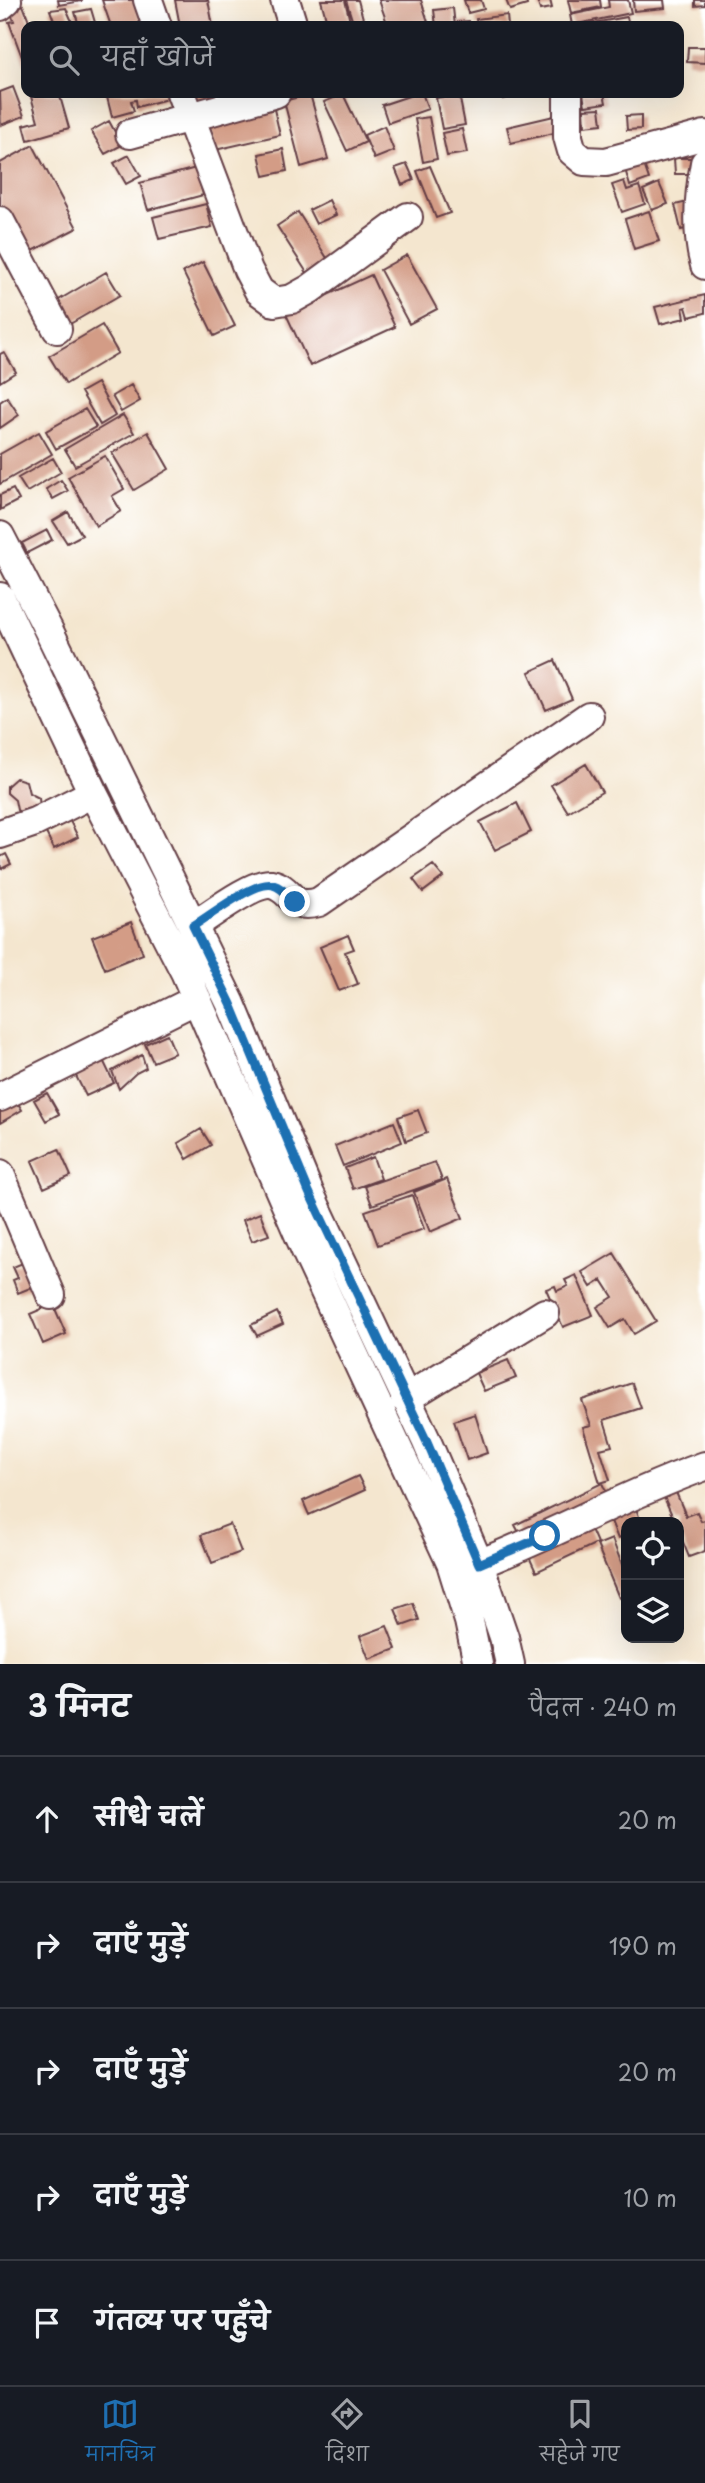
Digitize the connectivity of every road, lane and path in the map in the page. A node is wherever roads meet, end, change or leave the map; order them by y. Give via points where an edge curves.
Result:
1 (7, 0) edge
2 (148, 0) edge
3 (285, 0) edge
4 (0, 6) edge
5 (155, 21) edge
6 (291, 21) edge
7 (238, 98) edge
8 (568, 98) edge
9 (186, 105) edge
10 (131, 134) dead end
11 (705, 135) edge
12 (705, 163) edge
13 (408, 217) dead end
14 (0, 221) edge
15 (705, 265) edge
16 (57, 329) dead end
17 (0, 536) edge
18 (0, 597) edge
19 (589, 716) dead end
20 (93, 793) junction
21 (0, 834) edge
22 (193, 926) junction
23 (197, 999) junction
24 (0, 1097) edge
25 (0, 1174) edge
26 (51, 1296) dead end
27 (545, 1313) dead end
28 (405, 1399) junction
29 (705, 1466) edge
30 (479, 1564) junction
31 (478, 1664) edge
32 (510, 1664) edge

1 - 4 street
2 - 5 street
3 - 6 street
7 - 9 street
8 - 11 street via 568,137 572,150 584,161 606,162
9 - 10 street
9 - 13 street via 248,270 259,291 274,302 310,289
12 - 15 street via 700,201
14 - 16 street
17 - 22 street
18 - 20 street
19 - 22 street via 319,902 306,906 269,884 256,887
20 - 21 street
20 - 23 street
22 - 28 street
23 - 24 street
23 - 31 street via 306,1251 451,1563
25 - 26 street
27 - 28 street
28 - 30 street
29 - 30 street via 631,1494
30 - 32 street

